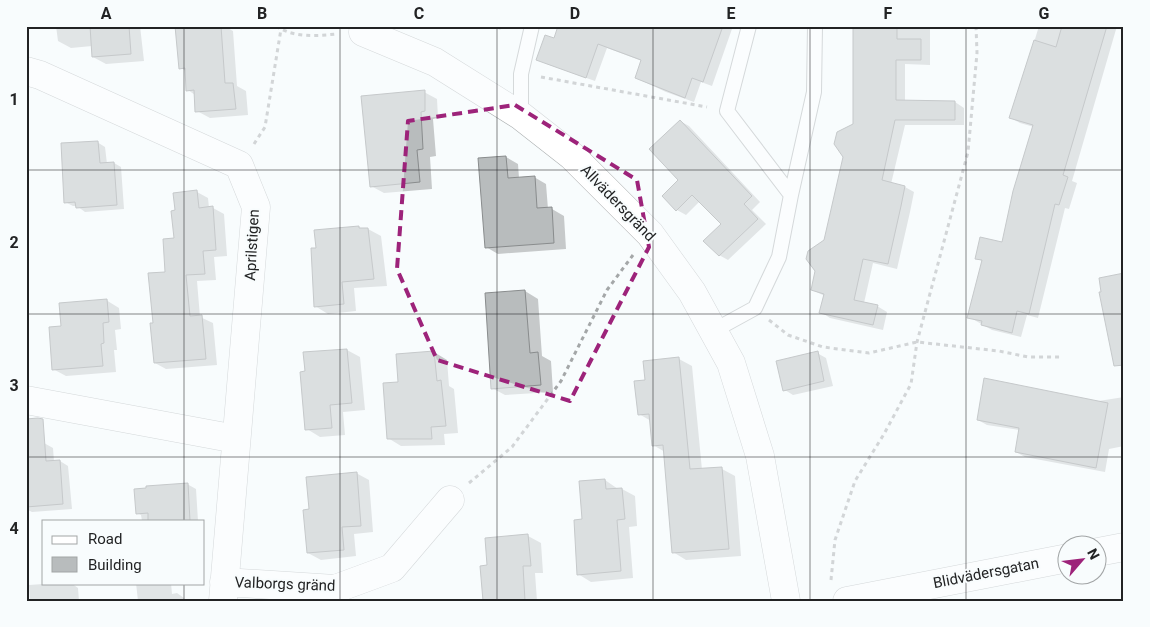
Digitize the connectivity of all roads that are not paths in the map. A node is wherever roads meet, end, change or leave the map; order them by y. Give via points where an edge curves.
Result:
1 (532, 26) edge
2 (750, 26) edge
3 (815, 26) edge
4 (360, 29) edge
5 (26, 71) edge
6 (521, 116) junction
7 (791, 195) junction
8 (712, 331) junction
9 (26, 400) edge
10 (236, 439) junction
11 (450, 500) road end
12 (1124, 547) edge
13 (1108, 550) edge
14 (1058, 559) edge
15 (224, 592) edge
16 (839, 592) edge
17 (786, 601) edge

1 - 6 lane via 521,74
2 - 7 lane via 727,111
3 - 7 lane via 814,92
4 - 6 street, Allvädersgränd via 435,62
5 - 10 street, Aprilstigen via 239,165 256,207
6 - 8 street, Allvädersgränd via 572,156 650,234 692,292
7 - 8 lane via 779,257 755,308
8 - 17 street, Allvädersgränd via 731,363 760,456
9 - 10 street
10 - 15 street, Aprilstigen
11 - 15 street, Valborgs gränd via 392,568 335,589
12 - 13 street
14 - 16 street, Blidvädersgatan

